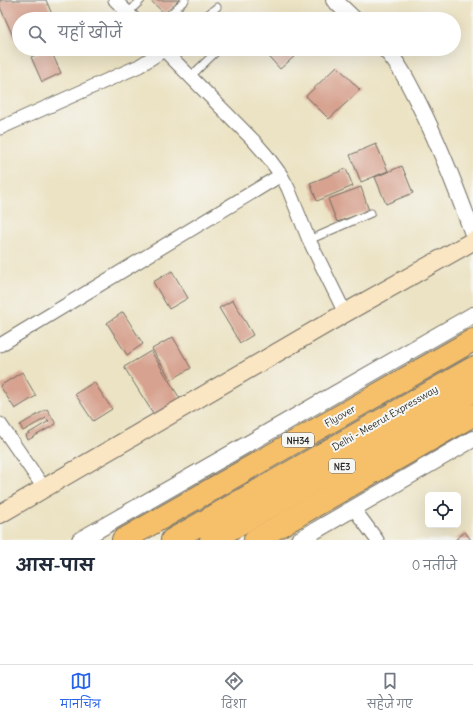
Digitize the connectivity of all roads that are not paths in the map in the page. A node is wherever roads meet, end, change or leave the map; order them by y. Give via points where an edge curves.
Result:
1 (115, 0) edge
2 (141, 0) edge
3 (185, 0) edge
4 (334, 0) edge
5 (217, 7) dead end
6 (127, 12) edge
7 (134, 12) edge
8 (172, 12) edge
9 (211, 12) edge
10 (347, 12) edge
11 (154, 56) edge
12 (170, 56) edge
13 (212, 56) edge
14 (390, 56) edge
15 (190, 77) junction
16 (0, 128) edge
17 (281, 174) junction
18 (371, 213) dead end
19 (473, 234) edge
20 (309, 240) junction
21 (473, 242) edge
22 (345, 313) junction
23 (473, 315) edge
24 (473, 340) edge
25 (0, 344) edge
26 (473, 368) edge
27 (473, 391) edge
28 (473, 415) edge
29 (0, 424) edge
30 (473, 439) edge
31 (44, 488) junction
32 (354, 509) junction
33 (0, 514) edge
34 (80, 540) edge
35 (123, 540) edge
36 (172, 540) edge
37 (210, 540) edge
38 (255, 540) edge
39 (299, 540) edge
40 (377, 540) edge

1 - 6 street
2 - 7 lane
3 - 8 lane
4 - 10 street
5 - 9 lane
11 - 16 street via 139,66
12 - 15 street
13 - 15 lane
14 - 19 street via 403,73 438,143
15 - 17 street via 258,146
17 - 20 street
17 - 25 street
18 - 20 lane
20 - 22 street
21 - 22 main road
22 - 31 main road
23 - 34 street
24 - 35 highway, Flyover / NH34
26 - 36 highway, Delhi - Meerut Expressway / NE3
27 - 37 highway, Delhi - Meerut Expressway / NE3
28 - 38 highway
29 - 31 street
30 - 32 street
31 - 33 main road
32 - 39 street
32 - 40 street

